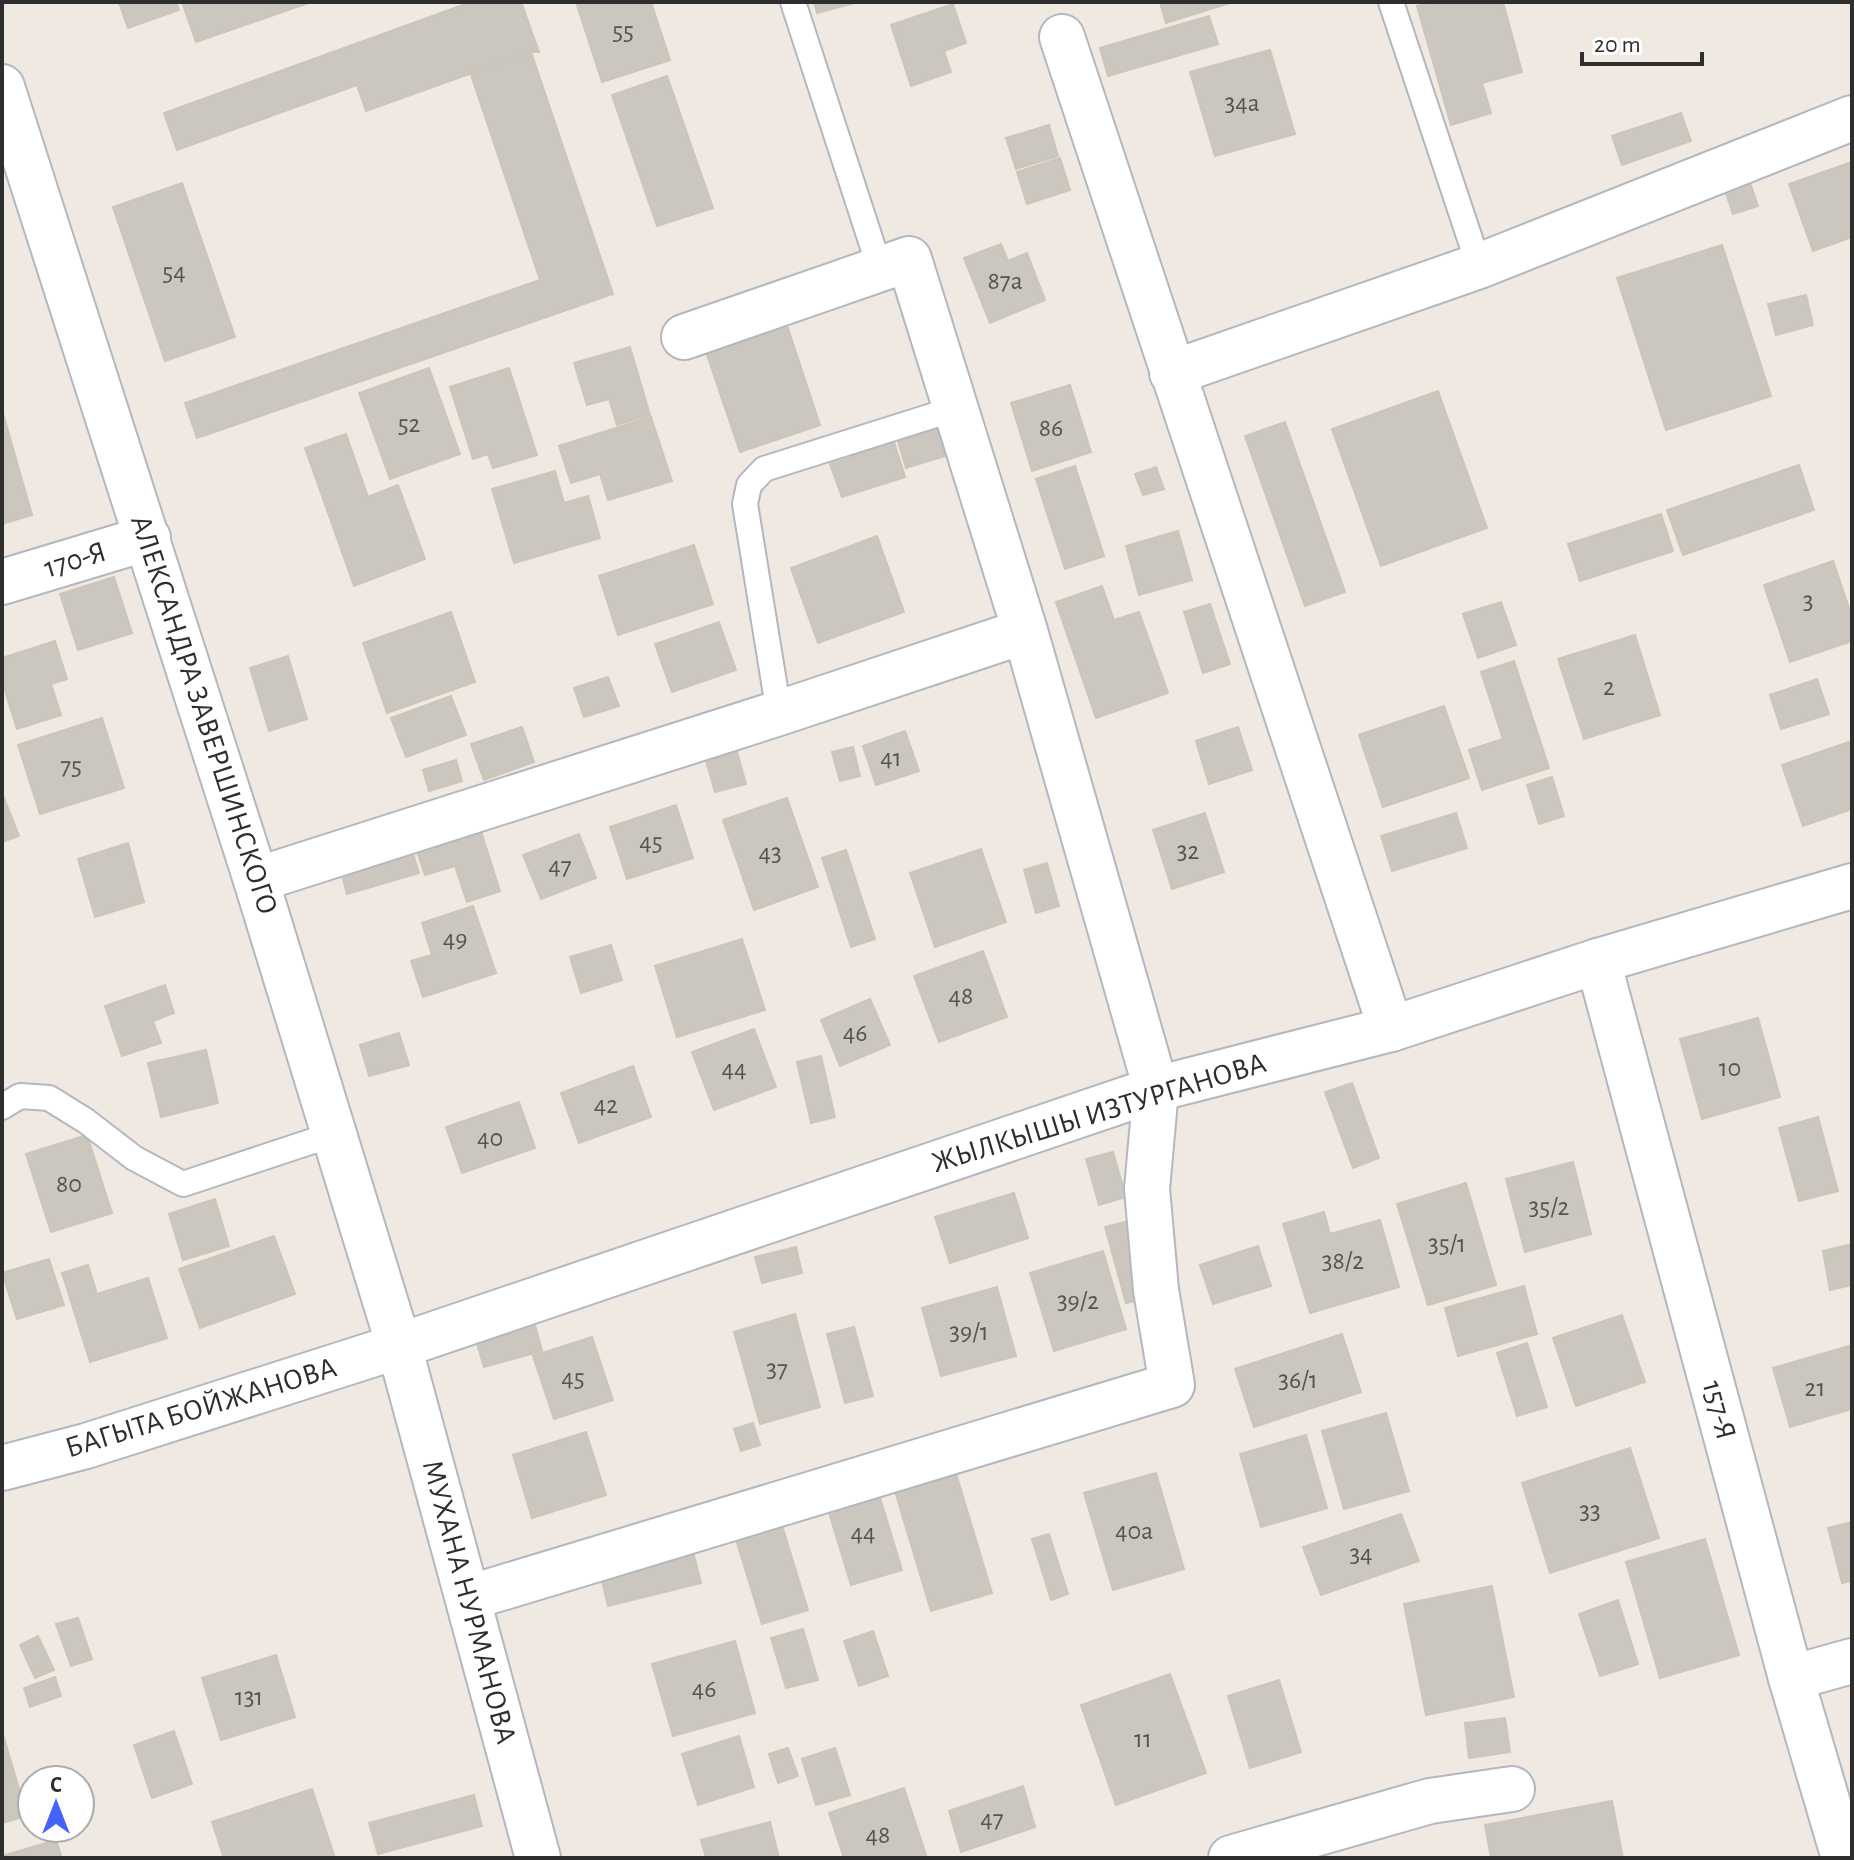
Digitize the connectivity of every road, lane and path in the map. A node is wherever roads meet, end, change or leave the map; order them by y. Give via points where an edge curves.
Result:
1 (793, 2) edge
2 (1391, 2) edge
3 (1062, 37) dead end
4 (2, 87) edge
5 (1852, 118) edge
6 (1479, 266) junction
7 (880, 269) junction
8 (684, 337) dead end
9 (1172, 373) junction
10 (954, 409) junction
11 (148, 538) junction
12 (2, 582) edge
13 (1025, 631) junction
14 (779, 713) junction
15 (256, 880) junction
16 (1852, 886) edge
17 (1598, 961) junction
18 (1391, 1029) junction
19 (1156, 1089) junction
20 (2, 1107) edge
21 (334, 1134) junction
22 (399, 1346) junction
23 (2, 1468) edge
24 (468, 1598) junction
25 (1852, 1661) edge
26 (1791, 1678) junction
27 (1512, 1789) dead end
28 (538, 1858) edge
29 (1231, 1858) edge
30 (1844, 1858) edge

1 - 7 lane
2 - 6 lane
3 - 9 street
4 - 11 street, АЛЕКСАНДРА ЗАВЕРШИНСКОГО
5 - 6 street
6 - 9 street
7 - 8 street
7 - 10 street via 909,259
9 - 18 street
10 - 13 street
10 - 14 lane via 764,469 749,485 745,504
11 - 12 street, 170-Я
11 - 15 street, АЛЕКСАНДРА ЗАВЕРШИНСКОГО
13 - 14 street
13 - 19 street
14 - 15 street
15 - 21 street, АЛЕКСАНДРА ЗАВЕРШИНСКОГО
16 - 17 street, ЖЫЛКЫШЫ ИЗТУРГАНОВА
17 - 18 street, ЖЫЛКЫШЫ ИЗТУРГАНОВА
17 - 26 street, 157-Я
18 - 19 street, ЖЫЛКЫШЫ ИЗТУРГАНОВА
19 - 22 street, ЖЫЛКЫШЫ ИЗТУРГАНОВА
19 - 24 street via 1147,1189 1172,1385
20 - 21 lane via 20,1096 49,1098 134,1158 183,1184
21 - 22 street, АЛЕКСАНДРА ЗАВЕРШИНСКОГО
22 - 23 street, БАГЫТА БОЙЖАНОВА
22 - 24 street, МУХАНА НУРМАНОВА
24 - 28 street, МУХАНА НУРМАНОВА
25 - 26 street
26 - 30 street, 157-Я
27 - 29 street via 1430,1801

